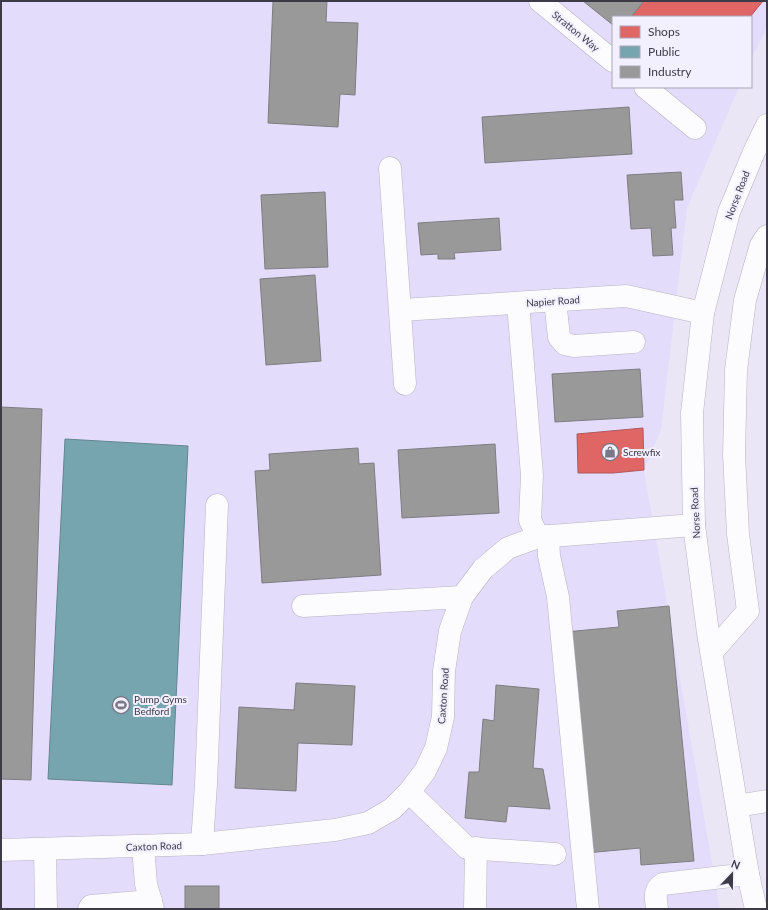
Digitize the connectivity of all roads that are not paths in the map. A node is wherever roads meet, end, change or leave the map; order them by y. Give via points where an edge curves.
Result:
1 (540, 1) edge
2 (612, 60) edge
3 (646, 88) edge
4 (767, 125) edge
5 (695, 128) dead end
6 (760, 156) edge
7 (390, 168) dead end
8 (767, 236) edge
9 (555, 300) junction
10 (518, 303) junction
11 (401, 310) junction
12 (703, 313) junction
13 (634, 342) dead end
14 (405, 384) dead end
15 (217, 505) dead end
16 (694, 525) junction
17 (543, 536) junction
18 (462, 597) junction
19 (303, 606) dead end
20 (712, 652) junction
21 (409, 792) junction
22 (767, 800) edge
23 (737, 806) junction
24 (202, 844) junction
25 (143, 847) junction
26 (476, 848) junction
27 (45, 849) junction
28 (1, 850) edge
29 (555, 854) dead end
30 (748, 874) junction
31 (152, 905) edge
32 (46, 909) edge
33 (90, 909) edge
34 (475, 909) edge
35 (588, 909) edge
36 (657, 909) edge
37 (756, 909) edge

1 - 2 street, Stratton Way
3 - 5 street
4 - 6 street, Norse Road
6 - 12 street, Norse Road via 729,212
7 - 11 street
8 - 20 street via 761,245 745,300 736,370 734,455 738,534 748,611
9 - 10 street, Napier Road
9 - 12 street, Napier Road via 626,296
9 - 13 street via 558,337 564,344 574,346
10 - 11 street, Napier Road
10 - 17 street via 532,475 530,520
11 - 14 street
12 - 16 street, Norse Road via 692,413
15 - 24 street
16 - 17 street, Caxton Road
16 - 20 street, Norse Road
17 - 18 street, Caxton Road via 508,548 483,569
17 - 35 street via 558,597
18 - 19 street
18 - 21 street, Caxton Road via 450,631 444,671 443,717 436,748 425,771
20 - 23 street, Norse Road
21 - 24 street, Caxton Road via 392,809 368,823 335,830
21 - 26 street via 467,848
22 - 23 street
23 - 30 street, Norse Road
24 - 25 street, Caxton Road
25 - 27 street, Caxton Road
25 - 31 street via 146,884
26 - 29 street
26 - 34 street
27 - 28 street, Caxton Road
27 - 32 street
30 - 36 street via 663,884 658,887 656,893
30 - 37 street, Norse Road
31 - 33 street via 91,906

